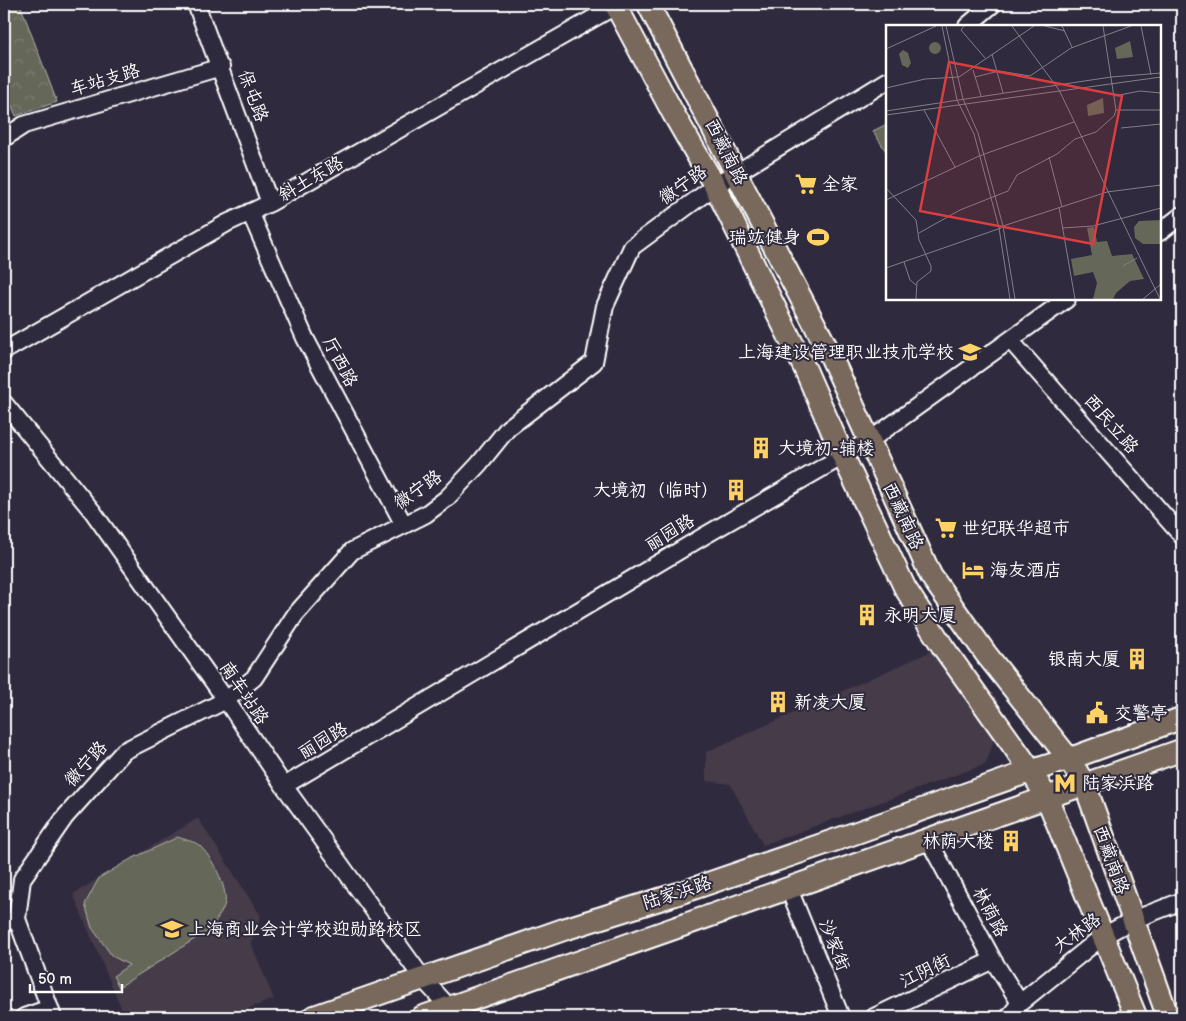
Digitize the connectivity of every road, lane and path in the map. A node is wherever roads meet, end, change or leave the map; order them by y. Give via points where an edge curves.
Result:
1 (196, 4) edge
2 (616, 4) edge
3 (648, 4) edge
4 (993, 4) edge
5 (968, 25) edge
6 (221, 67) junction
7 (886, 82) edge
8 (4, 138) edge
9 (737, 174) junction
10 (715, 186) junction
11 (270, 203) junction
12 (250, 212) junction
13 (1182, 216) edge
14 (1161, 231) edge
15 (1066, 300) edge
16 (1010, 340) junction
17 (4, 351) edge
18 (4, 403) edge
19 (869, 441) junction
20 (843, 456) junction
21 (404, 526) junction
22 (1182, 536) edge
23 (226, 700) junction
24 (1182, 718) edge
25 (1182, 750) edge
26 (1069, 759) junction
27 (1031, 771) junction
28 (284, 786) junction
29 (1084, 786) junction
30 (1047, 798) junction
31 (928, 839) junction
32 (789, 889) junction
33 (1182, 902) edge
34 (10, 920) edge
35 (1133, 920) junction
36 (1103, 936) junction
37 (993, 960) junction
38 (423, 979) junction
39 (1020, 1003) junction
40 (52, 1013) edge
41 (453, 1013) edge
42 (24, 1017) edge
43 (313, 1017) edge
44 (422, 1017) edge
45 (841, 1017) edge
46 (874, 1017) edge
47 (1009, 1017) edge
48 (1136, 1017) edge
49 (1168, 1017) edge

1 - 6 street, 保屯路
2 - 10 main road, 西藏南路
2 - 11 street, 斜土东路
3 - 9 main road, 西藏南路
4 - 5 street
6 - 8 street, 车站支路 via 24,126
6 - 11 street, 保屯路
7 - 9 street, 徽宁路
9 - 10 street, 徽宁路
9 - 19 main road, 西藏南路 via 827,348
10 - 20 main road, 西藏南路 via 806,371
10 - 21 street, 徽宁路 via 632,247 605,306 594,362 508,428 447,498
11 - 12 street, 斜土东路
12 - 17 street, 斜土东路
12 - 21 street, 厅西路 via 305,338
13 - 14 street
15 - 16 street, 丽园路
16 - 19 street, 丽园路
16 - 22 street, 西民立路
18 - 23 street, 南车站路 via 93,512
19 - 20 street, 丽园路
19 - 26 main road, 西藏南路 via 931,576 986,654
20 - 27 main road, 西藏南路 via 905,588
20 - 28 street, 丽园路
21 - 23 street, 徽宁路 via 352,551 295,615 254,678
23 - 28 street, 南车站路
23 - 34 street, 徽宁路 via 124,751 65,817 22,879
24 - 26 main road, 陆家浜路
25 - 29 main road, 陆家浜路
26 - 27 main road, 陆家浜路
26 - 29 main road, 西藏南路
27 - 30 main road, 西藏南路
27 - 38 main road, 陆家浜路
28 - 38 street, 南车站路
29 - 30 main road, 陆家浜路
29 - 35 main road, 西藏南路
30 - 31 main road, 陆家浜路
30 - 36 main road, 西藏南路
31 - 32 main road, 陆家浜路
31 - 37 street, 林荫路
32 - 41 main road, 陆家浜路
32 - 45 street, 沙家街
33 - 35 street, 大林路
34 - 40 street
35 - 36 street, 大林路
35 - 49 main road, 西藏南路
36 - 39 street, 大林路
36 - 48 main road, 西藏南路
37 - 39 street, 林荫路
37 - 46 street, 江阴街
38 - 41 street, 南车站路
38 - 43 main road, 陆家浜路
39 - 47 street, 大林路
40 - 42 street
41 - 44 main road, 陆家浜路

